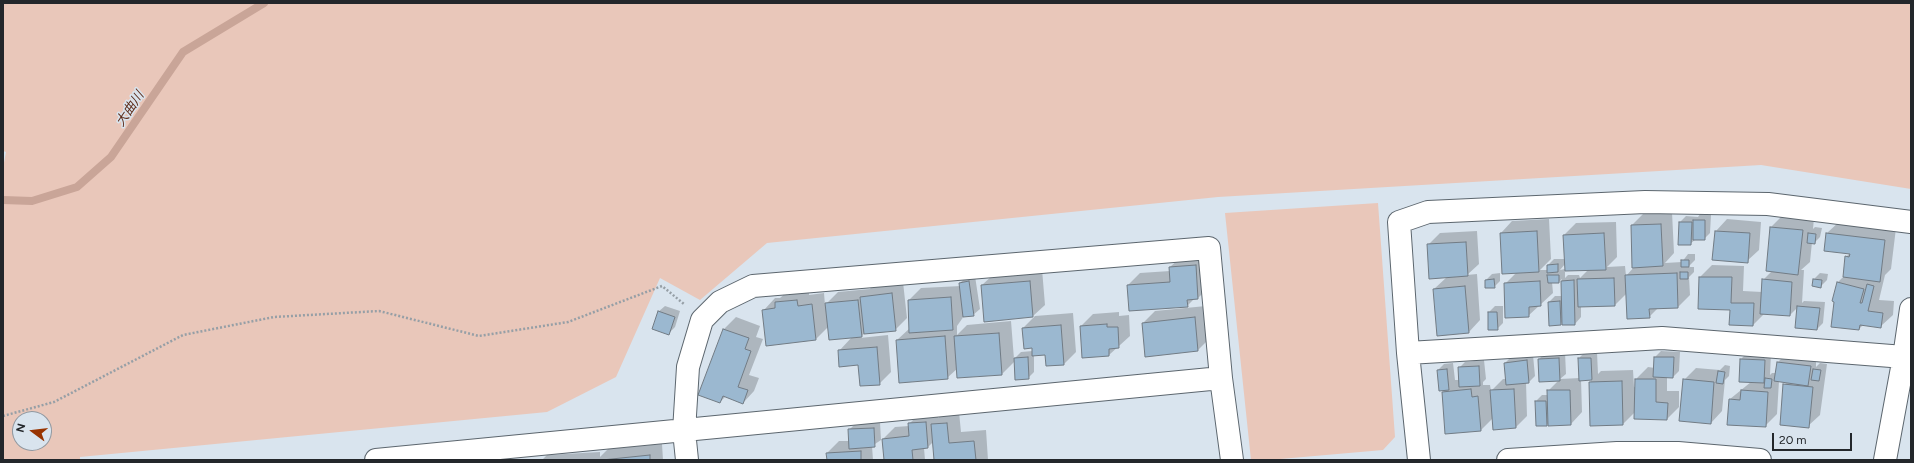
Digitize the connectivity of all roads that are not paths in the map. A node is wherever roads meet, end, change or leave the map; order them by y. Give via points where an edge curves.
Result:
1 (1911, 222) edge
2 (1911, 309) edge
3 (1408, 353) junction
4 (1904, 357) junction
5 (1221, 378) junction
6 (684, 431) junction
7 (376, 460) edge
8 (687, 460) edge
9 (1232, 460) edge
10 (1419, 460) edge
11 (1508, 460) edge
12 (1760, 460) edge
13 (1885, 460) edge

1 - 3 street via 1761,204 1646,202 1428,212 1399,222
2 - 4 street
3 - 4 street via 1662,338
3 - 10 street
4 - 13 street
5 - 6 street
5 - 6 street via 1209,248 753,286 720,302 702,320 688,367
5 - 9 street
6 - 7 street
6 - 8 street
11 - 12 street via 1617,453 1678,453

